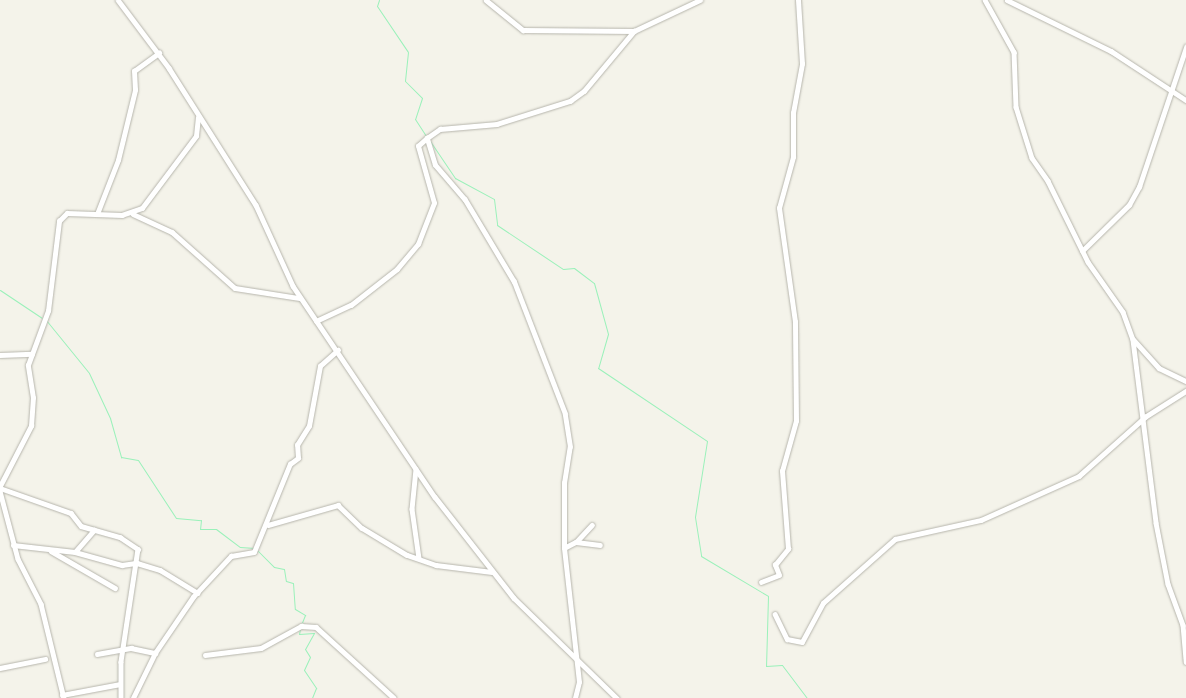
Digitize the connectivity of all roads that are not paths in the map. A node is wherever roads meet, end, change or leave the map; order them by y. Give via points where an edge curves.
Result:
1 (118, 0) edge
2 (486, 0) edge
3 (700, 0) edge
4 (798, 0) edge
5 (985, 0) edge
6 (1007, 0) edge
7 (634, 31) junction
8 (1186, 47) edge
9 (159, 53) junction
10 (1174, 90) junction
11 (1186, 100) edge
12 (197, 115) junction
13 (427, 138) junction
14 (98, 214) junction
15 (129, 214) junction
16 (1082, 250) junction
17 (301, 298) junction
18 (316, 321) junction
19 (1133, 339) junction
20 (338, 350) junction
21 (32, 354) junction
22 (0, 356) edge
23 (1186, 381) edge
24 (1186, 391) edge
25 (1145, 417) junction
26 (416, 469) junction
27 (0, 488) edge
28 (267, 525) junction
29 (592, 526) dead end
30 (94, 530) junction
31 (576, 542) junction
32 (13, 545) junction
33 (600, 545) dead end
34 (564, 548) junction
35 (48, 549) junction
36 (75, 552) junction
37 (419, 558) junction
38 (137, 564) junction
39 (492, 572) junction
40 (761, 582) dead end
41 (115, 588) dead end
42 (198, 593) junction
43 (775, 614) dead end
44 (123, 649) junction
45 (155, 653) junction
46 (97, 654) dead end
47 (205, 654) dead end
48 (45, 659) dead end
49 (574, 661) junction
50 (1186, 662) edge
51 (0, 668) edge
52 (120, 684) junction
53 (76, 692) junction
54 (63, 697) edge
55 (79, 698) edge
56 (121, 698) edge
57 (132, 698) edge
58 (394, 698) edge
59 (575, 698) edge
60 (616, 698) edge

1 - 9 street
2 - 7 street via 522,30
3 - 7 street
4 - 40 street via 802,64 793,108 793,157 779,208 795,322 796,421 782,471 788,548 775,564 779,575
5 - 16 street via 1014,52 1016,107 1032,158
6 - 10 street via 1096,42
7 - 13 street via 584,91 570,101 497,124 440,129
8 - 10 street
9 - 12 street
9 - 14 street via 134,71 135,90 118,160
10 - 11 street
10 - 16 street via 1135,195
12 - 15 street via 198,132 171,173 142,208
12 - 17 street via 260,213
13 - 18 street via 418,146 434,203 418,244 397,268 351,305
13 - 34 street via 435,165 465,200 514,282 561,401 570,439 564,483
14 - 15 street
14 - 21 street via 67,213 59,221 48,312
15 - 17 street via 146,216 172,232 235,288
16 - 19 street via 1123,312
17 - 18 street
18 - 20 street
19 - 23 street via 1159,368
19 - 25 street
20 - 26 street
20 - 28 street via 321,363 308,426 297,445 298,458 290,464
21 - 22 street
21 - 27 street via 27,373 33,398 31,426
24 - 25 street
25 - 43 street via 1078,476 981,520 895,539 823,603 802,642 787,639
25 - 50 street via 1156,523 1168,584 1182,625
26 - 37 street via 412,509
26 - 39 street
27 - 30 street via 71,513 81,526
27 - 32 street
28 - 37 street via 283,517 338,505 362,528
28 - 42 street via 254,552 231,556
29 - 31 street
30 - 36 street
30 - 38 street via 135,545
31 - 33 street
31 - 34 street
32 - 35 street
32 - 54 street via 42,604
34 - 49 street
35 - 36 street
35 - 41 street
36 - 38 street via 122,565
37 - 39 street via 436,565
38 - 42 street via 160,570
38 - 44 street
39 - 49 street
42 - 45 street
44 - 45 street
44 - 46 street
44 - 52 street
45 - 57 street
47 - 58 street via 261,648 301,626 316,627
48 - 51 street
49 - 59 street via 579,682
49 - 60 street
52 - 53 street
52 - 56 street
53 - 54 street
53 - 55 street

